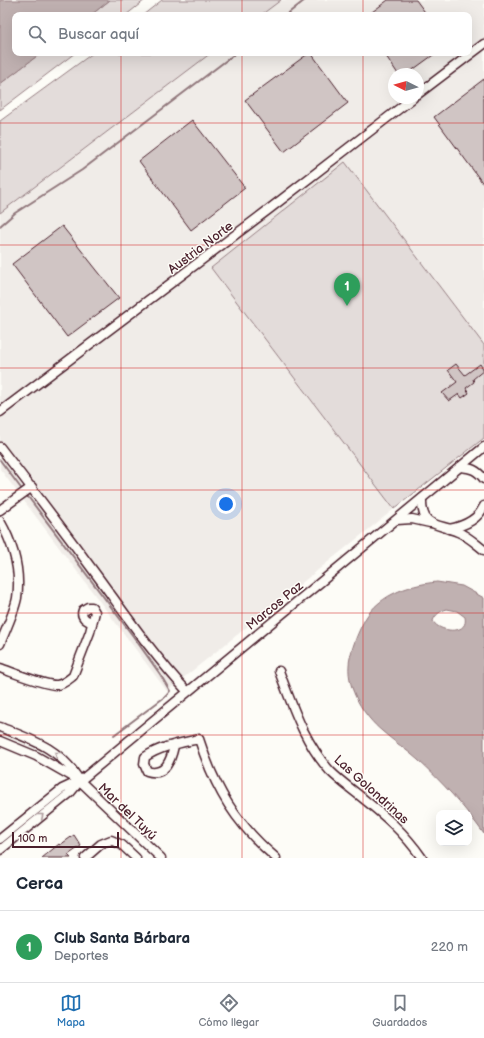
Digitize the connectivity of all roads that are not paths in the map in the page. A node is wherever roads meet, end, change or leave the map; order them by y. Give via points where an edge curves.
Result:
1 (484, 44) edge
2 (472, 53) edge
3 (468, 56) edge
4 (424, 89) edge
5 (405, 104) edge
6 (0, 412) edge
7 (0, 447) edge
8 (484, 447) edge
9 (460, 467) junction
10 (484, 479) edge
11 (27, 491) junction
12 (422, 499) junction
13 (484, 506) edge
14 (0, 510) edge
15 (396, 520) junction
16 (0, 521) edge
17 (430, 523) junction
18 (449, 529) junction
19 (484, 550) edge
20 (92, 623) dead end
21 (0, 644) edge
22 (0, 668) edge
23 (279, 671) dead end
24 (187, 691) junction
25 (0, 727) edge
26 (0, 741) edge
27 (174, 746) dead end
28 (80, 781) junction
29 (0, 839) edge
30 (0, 850) edge
31 (85, 858) edge
32 (136, 858) edge
33 (161, 858) edge
34 (276, 858) edge
35 (422, 858) edge

1 - 2 street
3 - 4 street
5 - 6 street, Austria Norte
7 - 11 street
8 - 9 street, Marcos Paz
9 - 10 street via 474,469
9 - 12 street, Marcos Paz
11 - 14 street
11 - 24 street via 151,650
12 - 15 street, Marcos Paz
12 - 17 street via 422,512
13 - 18 street via 469,522
15 - 17 street via 412,519
15 - 24 street, Marcos Paz
16 - 21 street via 10,540 18,585 17,599
17 - 18 street
18 - 19 street via 467,536
20 - 22 street via 73,676 63,684 47,683
23 - 35 street, Las Golondrinas via 298,722 320,760 340,780 393,822
24 - 28 street, Marcos Paz
28 -> 25 street via 59,755 41,743
26 - 28 street via 51,764
27 - 34 street via 199,739 212,777 226,801 253,838
28 - 29 street via 62,789
30 -> 28 street
28 - 33 street, Mar del Tuyú
31 - 32 street via 101,844 111,840 122,845

